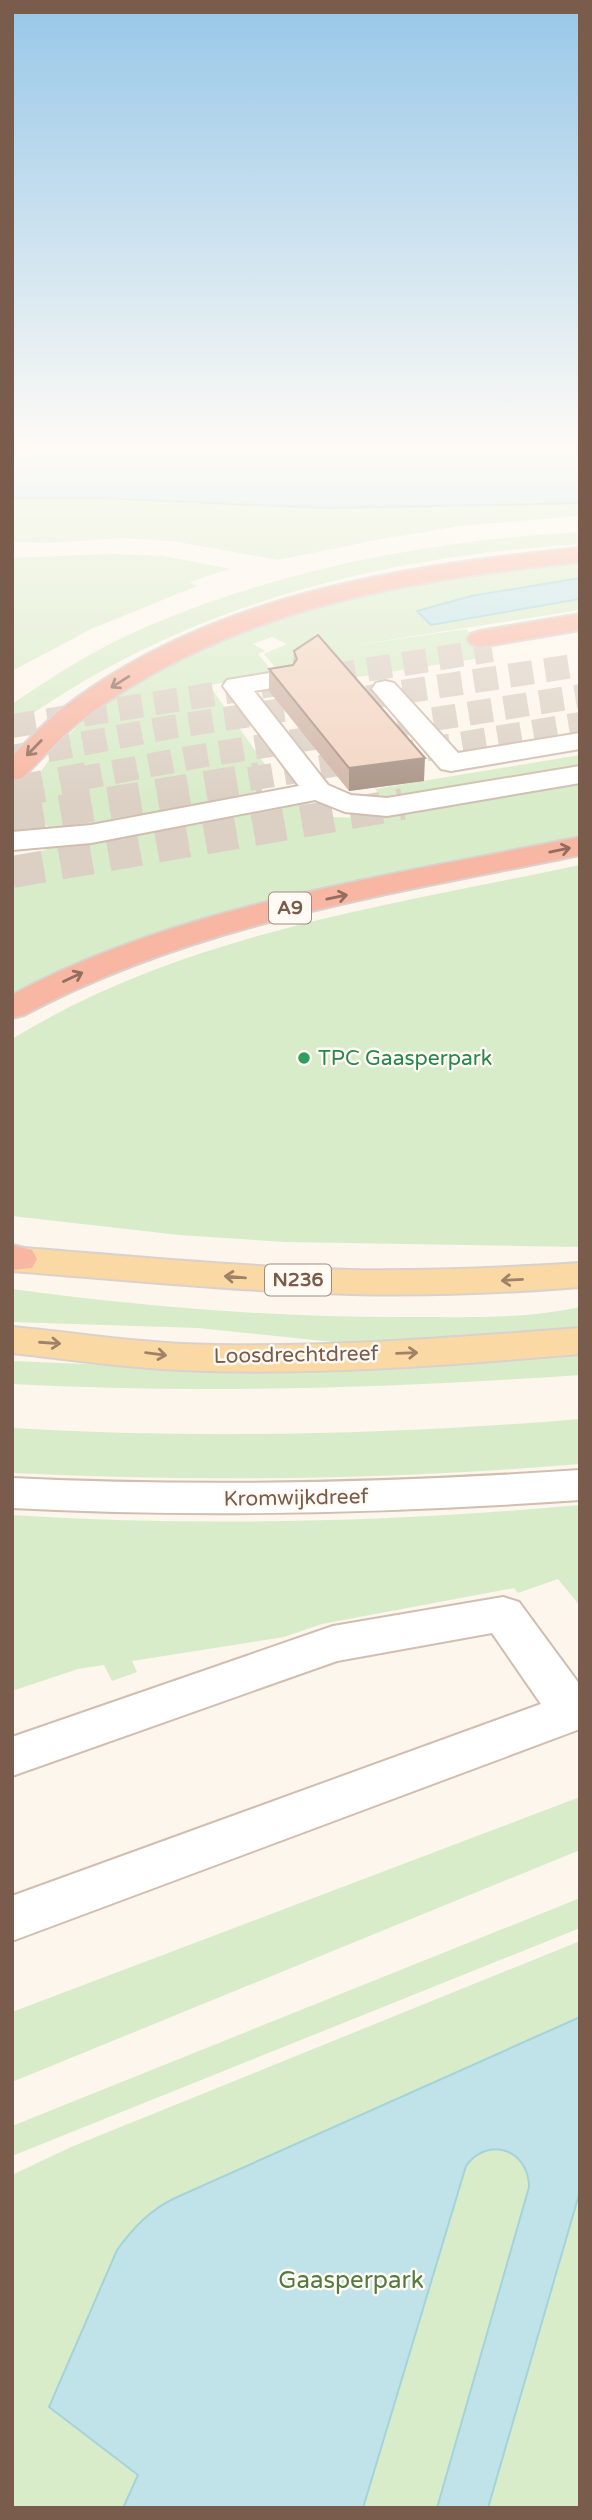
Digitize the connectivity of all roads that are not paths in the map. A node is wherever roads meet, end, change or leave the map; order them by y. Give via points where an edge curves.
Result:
1 (462, 569) edge
2 (580, 622) edge
3 (580, 636) edge
4 (282, 679) edge
5 (385, 689) dead end
6 (580, 741) edge
7 (12, 772) edge
8 (580, 774) edge
9 (318, 791) junction
10 (12, 841) edge
11 (580, 846) edge
12 (12, 1008) edge
13 (14, 1258) edge
14 (580, 1275) edge
15 (12, 1340) edge
16 (580, 1341) edge
17 (580, 1485) edge
18 (12, 1493) edge
19 (12, 1757) edge
20 (12, 1919) edge

1 -> 7 highway via 323,598 253,619 179,649 113,686 58,725
2 - 3 highway via 486,645
4 - 9 street via 236,686
5 - 6 street via 451,763
8 - 9 street via 387,807 345,803
9 - 10 street via 91,834
12 -> 11 highway, A9 via 94,967 158,942
14 -> 13 main road, N236 via 353,1282 244,1278
15 -> 16 main road, Loosdrechtdreef via 180,1357 262,1358
17 - 18 street, Kromwijkdreef via 278,1499
19 - 20 street via 333,1644 503,1614 573,1712

